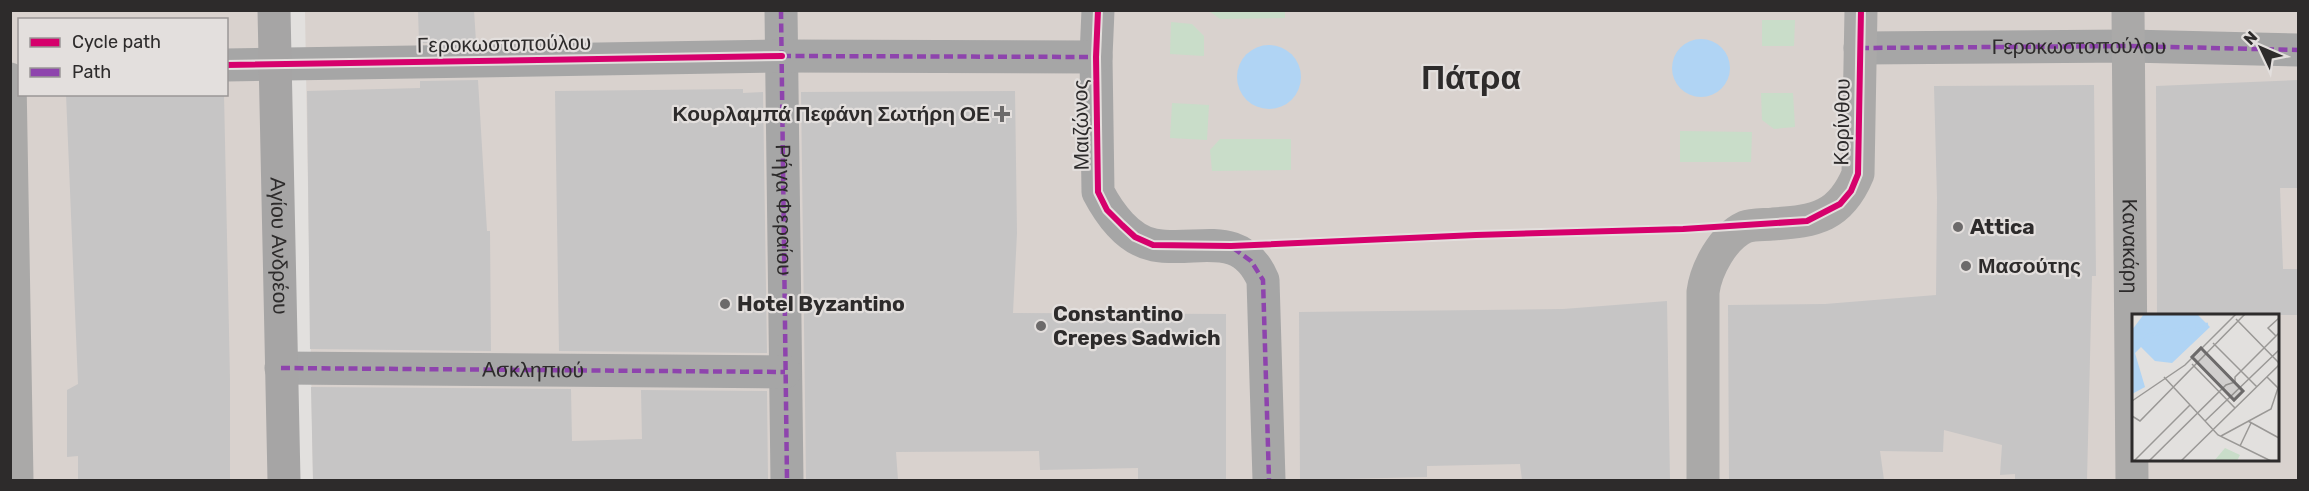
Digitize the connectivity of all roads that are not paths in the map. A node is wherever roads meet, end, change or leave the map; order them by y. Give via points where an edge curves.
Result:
1 (274, 10) edge
2 (781, 10) edge
3 (1098, 10) edge
4 (1861, 10) edge
5 (2128, 10) edge
6 (2128, 46) junction
7 (1860, 48) junction
8 (2298, 50) edge
9 (782, 56) junction
10 (1096, 57) junction
11 (276, 64) junction
12 (228, 65) edge
13 (10, 79) edge
14 (281, 368) junction
15 (785, 372) junction
16 (17, 480) edge
17 (284, 480) edge
18 (787, 480) edge
19 (1269, 480) edge
20 (1703, 480) edge
21 (2132, 480) edge

1 - 11 main road, Αγίου Ανδρέου
2 - 9 street, Ρήγα Φεραίου
3 - 10 street, Μαιζώνος
4 - 7 main road, Κορίνθου
5 - 6 main road, Κανακάρη
6 - 7 street, Γεροκωστοπούλου
6 - 8 street, Γεροκωστοπούλου
6 - 21 main road, Κανακάρη
7 - 20 main road, Κορίνθου via 1858,174 1851,191 1840,204 1807,222 1746,227 1730,240 1708,270 1703,292
9 - 10 street, Γεροκωστοπούλου
9 - 11 street, Γεροκωστοπούλου
9 - 15 street, Ρήγα Φεραίου
10 - 19 street, Μαιζώνος via 1098,192 1107,210 1135,237 1153,245 1230,246 1251,261 1263,280
11 - 12 street, Γεροκωστοπούλου
11 - 14 main road, Αγίου Ανδρέου
13 - 16 main road
14 - 15 street, Ασκληπιού
14 - 17 main road, Αγίου Ανδρέου
15 - 18 street, Ρήγα Φεραίου

